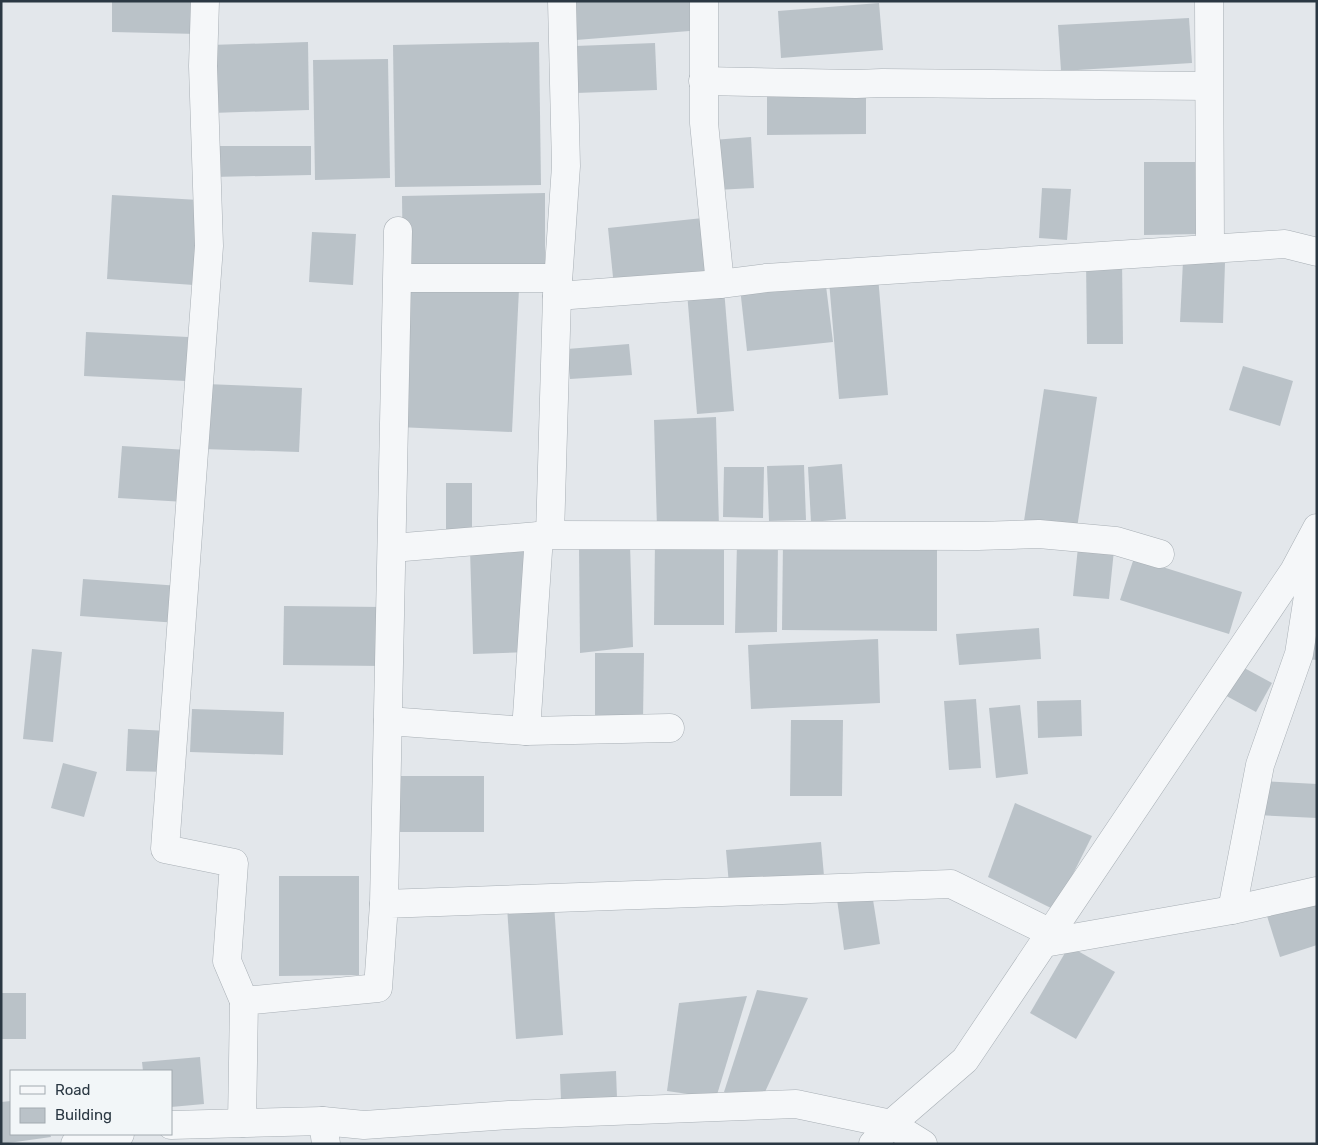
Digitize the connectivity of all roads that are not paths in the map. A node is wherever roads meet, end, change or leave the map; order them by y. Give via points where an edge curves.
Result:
1 (205, 1) edge
2 (562, 1) edge
3 (704, 1) edge
4 (1209, 1) edge
5 (703, 81) junction
6 (1208, 86) junction
7 (398, 230) dead end
8 (1210, 249) junction
9 (1317, 252) edge
10 (398, 279) junction
11 (720, 284) junction
12 (558, 287) junction
13 (544, 536) junction
14 (1314, 541) edge
15 (392, 548) junction
16 (1160, 554) dead end
17 (388, 721) junction
18 (670, 728) dead end
19 (526, 731) junction
20 (1317, 891) edge
21 (384, 904) junction
22 (1232, 910) junction
23 (1048, 938) junction
24 (244, 1001) junction
25 (242, 1123) junction
26 (172, 1125) edge
27 (324, 1132) edge
28 (882, 1134) edge
29 (116, 1135) edge
30 (75, 1144) edge
31 (923, 1144) edge

1 - 24 street via 209,246 165,849 234,864 227,961
2 - 12 street via 566,166
3 - 5 street
4 - 6 street
5 - 6 street
5 - 11 street via 704,123
6 - 8 street
7 - 10 street
8 - 9 street via 1285,244
8 - 11 street via 766,278
10 - 12 street
10 - 15 street
11 - 12 street
12 - 13 street
13 - 15 street
13 - 16 street via 1039,534 1116,541
13 - 19 street
14 - 22 street via 1299,654 1260,765
14 - 23 street
15 - 17 street
17 - 19 street
17 - 21 street
18 - 19 street
20 - 22 street
21 - 23 street via 951,884
21 - 24 street via 378,988
22 - 23 street
23 - 28 street via 965,1060
24 - 25 street
25 - 26 street
25 - 27 street
27 - 28 street via 364,1125 509,1115 796,1104
28 - 31 street
29 - 30 street

